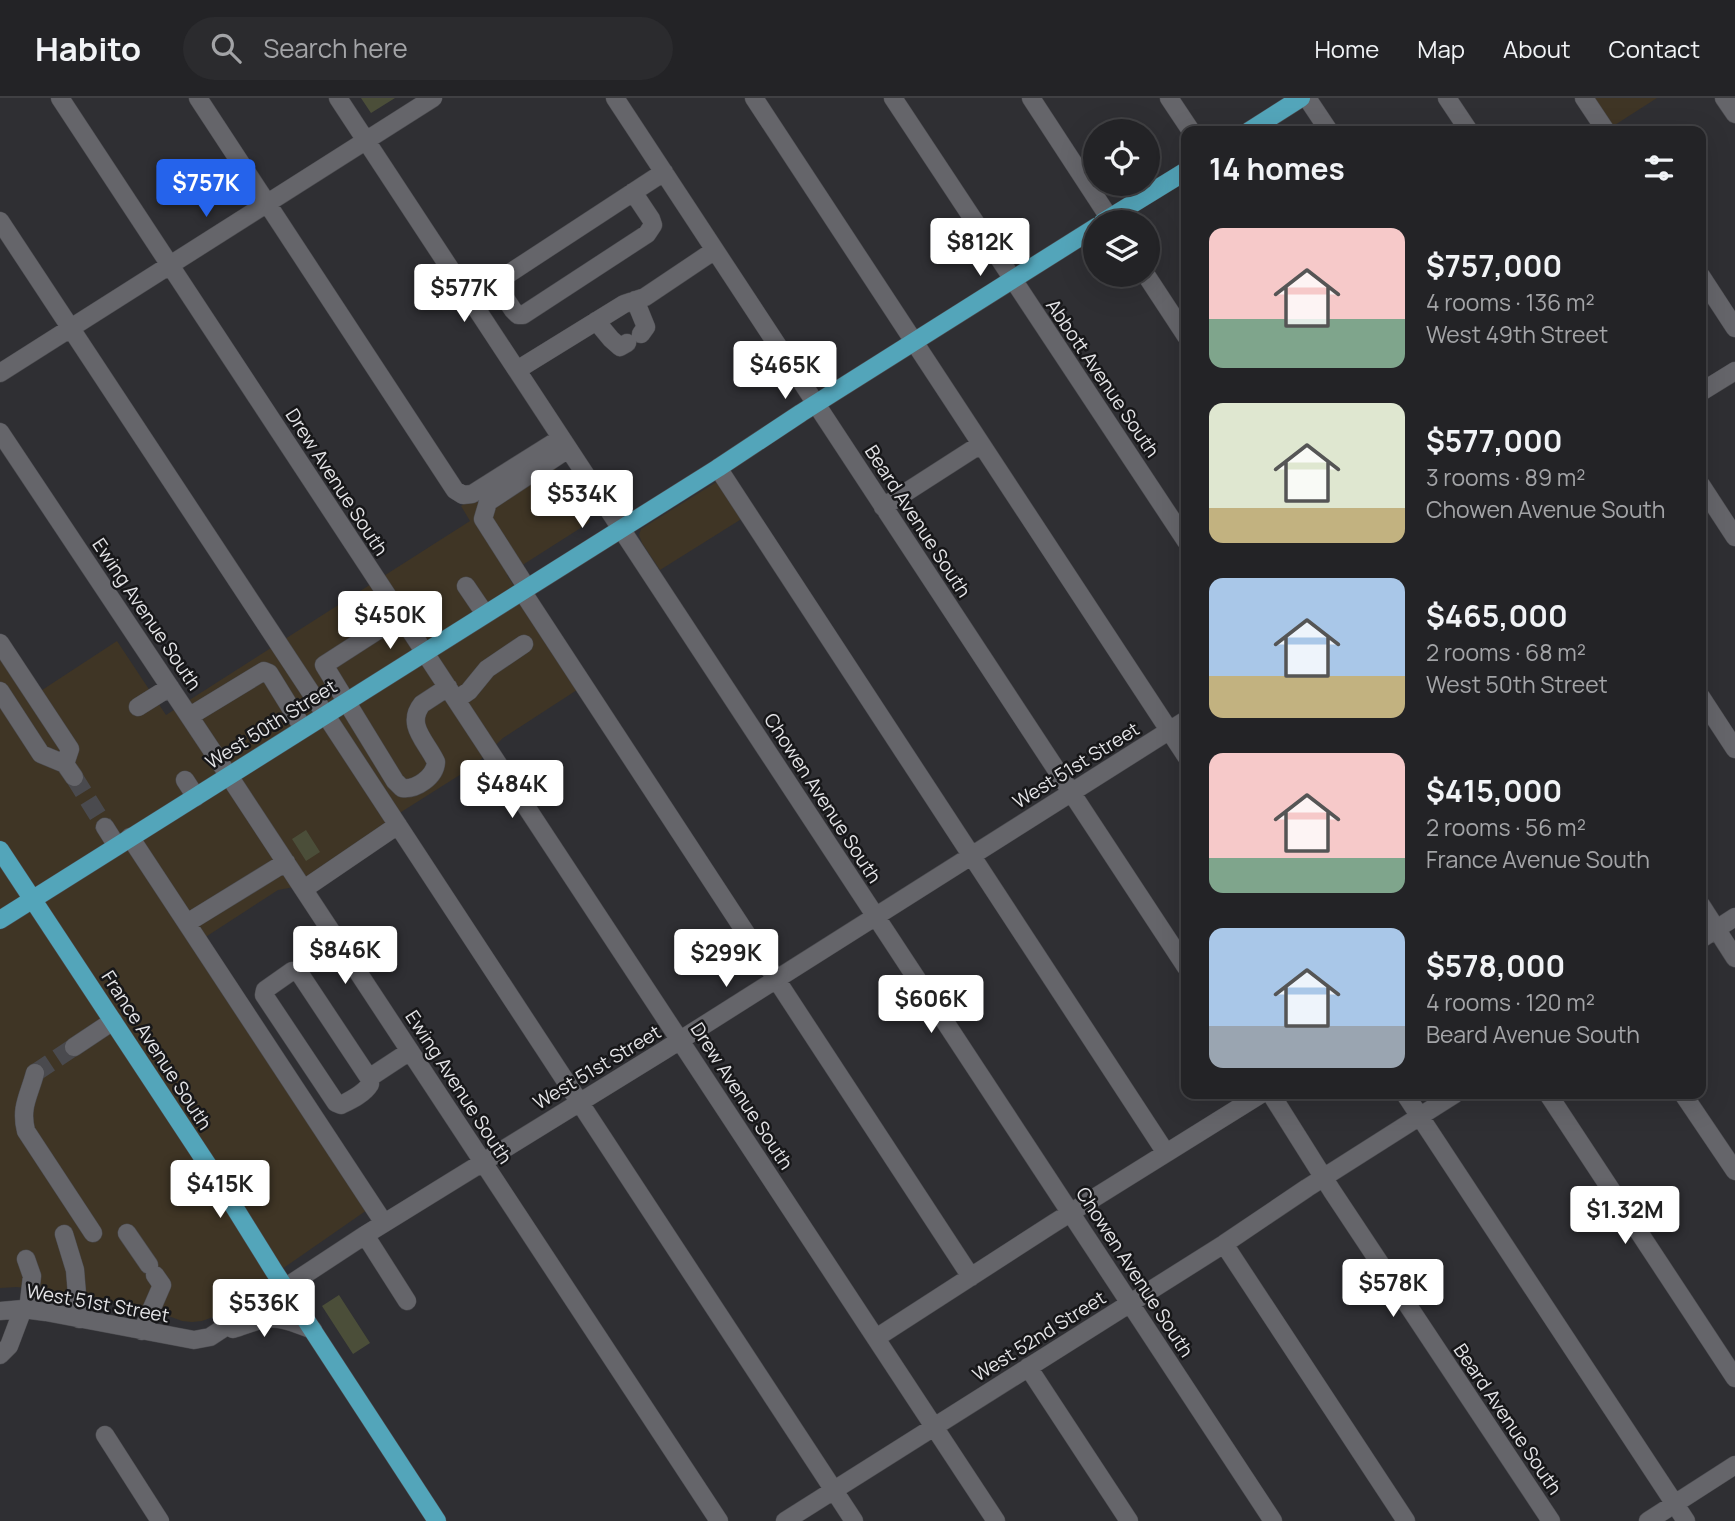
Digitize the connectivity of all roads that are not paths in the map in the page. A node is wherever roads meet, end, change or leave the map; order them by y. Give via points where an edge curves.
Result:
1 (60, 98) edge
2 (198, 98) edge
3 (338, 98) edge
4 (433, 98) edge
5 (615, 98) edge
6 (754, 98) edge
7 (893, 98) edge
8 (1031, 98) edge
9 (1169, 98) edge
10 (1301, 98) edge
11 (1307, 98) edge
12 (1447, 98) edge
13 (1584, 98) edge
14 (1724, 98) edge
15 (1735, 114) edge
16 (1188, 126) edge
17 (1257, 126) edge
18 (1326, 126) edge
19 (1466, 126) edge
20 (1603, 126) edge
21 (366, 140) junction
22 (664, 172) junction
23 (1181, 174) edge
24 (633, 192) junction
25 (267, 204) junction
26 (1098, 210) edge
27 (1124, 210) edge
28 (0, 221) edge
29 (1083, 236) edge
30 (715, 250) junction
31 (170, 265) junction
32 (1013, 280) junction
33 (495, 283) junction
34 (1706, 284) edge
35 (1154, 287) edge
36 (470, 299) junction
37 (635, 300) junction
38 (596, 321) junction
39 (71, 328) junction
40 (1181, 328) edge
41 (1735, 328) edge
42 (914, 342) junction
43 (517, 370) junction
44 (1735, 371) edge
45 (0, 373) edge
46 (1706, 389) edge
47 (816, 404) junction
48 (0, 432) edge
49 (565, 444) junction
50 (981, 444) junction
51 (718, 468) junction
52 (1706, 493) edge
53 (883, 507) junction
54 (621, 529) junction
55 (1181, 533) edge
56 (1735, 537) edge
57 (466, 586) dead end
58 (524, 590) junction
59 (485, 614) junction
60 (409, 618) junction
61 (0, 643) edge
62 (524, 644) dead end
63 (424, 652) junction
64 (170, 687) junction
65 (0, 691) edge
66 (452, 694) junction
67 (347, 701) junction
68 (1706, 704) edge
69 (138, 707) dead end
70 (325, 714) junction
71 (190, 716) junction
72 (1181, 723) edge
73 (303, 728) junction
74 (1170, 731) junction
75 (1181, 748) edge
76 (1735, 748) edge
77 (229, 776) junction
78 (186, 780) dead end
79 (1071, 793) junction
80 (196, 797) junction
81 (398, 825) junction
82 (105, 827) tunnel mouth
83 (124, 841) junction
84 (0, 850) edge
85 (971, 856) junction
86 (286, 862) junction
87 (304, 889) junction
88 (32, 899) junction
89 (1706, 912) edge
90 (876, 917) junction
91 (1735, 917) edge
92 (0, 920) edge
93 (187, 923) junction
94 (1717, 929) junction
95 (1706, 936) edge
96 (1735, 958) edge
97 (1181, 959) edge
98 (777, 979) junction
99 (113, 1021) junction
100 (680, 1041) junction
101 (74, 1047) tunnel mouth
102 (410, 1051) junction
103 (35, 1073) tunnel mouth
104 (369, 1078) junction
105 (1253, 1099) edge
106 (1274, 1099) edge
107 (1408, 1099) edge
108 (1447, 1099) edge
109 (1551, 1099) edge
110 (1687, 1099) edge
111 (580, 1102) junction
112 (1420, 1116) junction
113 (1166, 1153) junction
114 (483, 1161) junction
115 (1735, 1171) edge
116 (1324, 1178) junction
117 (1071, 1213) junction
118 (384, 1223) junction
119 (93, 1233) dead end
120 (127, 1233) dead end
121 (64, 1234) dead end
122 (365, 1235) junction
123 (1224, 1244) junction
124 (26, 1259) dead end
125 (971, 1277) junction
126 (285, 1286) junction
127 (407, 1301) dead end
128 (1130, 1303) junction
129 (25, 1310) junction
130 (0, 1311) edge
131 (79, 1319) junction
132 (313, 1330) junction
133 (142, 1331) junction
134 (216, 1334) junction
135 (876, 1338) junction
136 (0, 1355) edge
137 (1028, 1367) junction
138 (1735, 1378) edge
139 (934, 1427) junction
140 (105, 1435) dead end
141 (1735, 1465) edge
142 (834, 1490) junction
143 (1675, 1504) junction
144 (431, 1518) edge
145 (160, 1521) edge
146 (719, 1521) edge
147 (785, 1521) edge
148 (854, 1521) edge
149 (996, 1521) edge
150 (1129, 1521) edge
151 (1273, 1521) edge
152 (1406, 1521) edge
153 (1551, 1521) edge
154 (1648, 1521) edge
155 (1686, 1521) edge

1 - 31 street, Drew Avenue South
2 - 25 street
3 - 21 street, Chowen Avenue South
4 - 21 street
5 - 22 street, Beard Avenue South
6 - 42 street
7 - 32 street, Abbott Avenue South
8 - 26 street
9 - 16 street
10 - 17 main road
11 - 18 street
12 - 19 street
13 - 20 street
14 - 15 street
21 - 25 street
21 - 36 street, Chowen Avenue South
22 - 24 street
22 - 30 street, Beard Avenue South
23 - 27 main road, West 50th Street
24 - 33 street
24 - 33 street via 653,225 646,234 523,315 513,310
25 - 31 street
25 - 49 street via 455,490 472,494
28 - 39 street
29 - 32 main road, West 50th Street
30 - 37 street
30 - 47 street, Beard Avenue South
31 - 39 street
31 - 60 street, Drew Avenue South
32 - 42 main road, West 50th Street
32 - 55 street, Abbott Avenue South
33 - 36 street
34 - 41 street
35 - 40 street
36 - 43 street, Chowen Avenue South
37 - 38 street
37 - 38 street via 646,327 620,346
38 - 43 street
39 - 45 street
39 - 70 street
42 - 47 main road, West 50th Street
42 - 50 street
43 - 49 street, Chowen Avenue South
44 - 46 street
47 - 51 main road, West 50th Street
47 - 53 street, Beard Avenue South
48 - 64 street, Ewing Avenue South
49 - 54 street, Chowen Avenue South
49 - 58 street via 488,502 483,519
50 - 53 street
50 - 74 street
51 - 54 main road, West 50th Street
51 - 85 street
52 - 56 street
53 - 79 street, Beard Avenue South
54 - 58 main road, West 50th Street
54 - 90 street, Chowen Avenue South
57 - 59 street
58 - 59 main road, West 50th Street
58 - 98 street
59 - 63 main road, West 50th Street
60 - 63 street, Drew Avenue South
60 - 67 street via 379,629 378,643 327,670
61 - 65 street via 70,749 70,770 41,754
62 - 66 street via 486,669 469,691
63 - 66 street, Drew Avenue South
63 - 67 main road, West 50th Street
64 - 69 street
64 - 71 street, Ewing Avenue South
66 - 67 street via 419,708 416,729 436,767 430,776 406,789 395,781
66 - 100 street, Drew Avenue South
67 - 70 main road, West 50th Street
68 - 76 street
70 - 73 main road, West 50th Street
70 - 81 street
71 - 73 street via 264,671
71 - 77 street, Ewing Avenue South
72 - 74 street, West 51st Street
73 - 77 main road, West 50th Street
74 - 75 street
74 - 79 street, West 51st Street
77 - 80 main road, West 50th Street
77 - 86 street, Ewing Avenue South
78 - 80 street
79 - 85 street, West 51st Street
79 - 97 street, Beard Avenue South
80 - 83 main road, West 50th Street
81 - 87 street
81 - 111 street
82 - 83 street
83 - 88 main road, West 50th Street
83 - 93 street
84 - 88 main road, France Avenue South
85 - 90 street, West 51st Street
85 - 113 street
86 - 87 street, Ewing Avenue South
86 - 93 street
87 - 102 street, Ewing Avenue South
88 - 92 main road, West 50th Street
88 - 99 main road, France Avenue South
89 - 94 street
90 - 98 street, West 51st Street
90 - 117 street, Chowen Avenue South
91 - 94 street
93 - 118 street
94 - 95 street
94 - 96 street
98 - 100 street, West 51st Street
98 - 125 street
99 - 101 street
99 - 126 main road, France Avenue South
100 - 111 street, West 51st Street
100 - 135 street, Drew Avenue South
102 - 104 street
102 - 114 street, Ewing Avenue South
103 - 119 street via 25,1099 26,1131 44,1166
104 - 104 street via 298,971 265,990 264,995 336,1103 363,1092
105 - 113 street
106 - 116 street, Beard Avenue South
107 - 112 street
108 - 112 street, West 52nd Street
109 - 138 street
110 - 115 street
111 - 114 street, West 51st Street
111 - 142 street
112 - 116 street, West 52nd Street
112 - 143 street
113 - 117 street
114 - 118 street, West 51st Street
114 - 146 street, Ewing Avenue South
116 - 123 street, West 52nd Street
116 - 153 street, Beard Avenue South
117 - 125 street
117 - 128 street, Chowen Avenue South
118 - 122 street, West 51st Street
120 - 133 street via 162,1285
121 - 131 street via 75,1270
122 - 126 street, West 51st Street
122 - 127 street
123 - 128 street, West 52nd Street
123 - 152 street
124 - 129 street via 32,1276
125 - 135 street
126 - 132 main road, France Avenue South
126 - 134 street, West 51st Street
128 - 137 street, West 52nd Street
128 - 151 street, Chowen Avenue South
129 - 130 street, West 51st Street
129 - 131 street, West 51st Street
129 - 136 street
131 - 133 street, West 51st Street
132 - 134 street via 272,1318
132 - 144 main road, France Avenue South
133 - 134 street, West 51st Street via 194,1340
135 - 139 street, Drew Avenue South
137 - 139 street, West 52nd Street
137 - 150 street
139 - 142 street, West 52nd Street
139 - 149 street, Drew Avenue South
140 - 145 street
141 - 143 street
142 - 147 street, West 52nd Street
142 - 148 street
143 - 154 street
143 - 155 street

